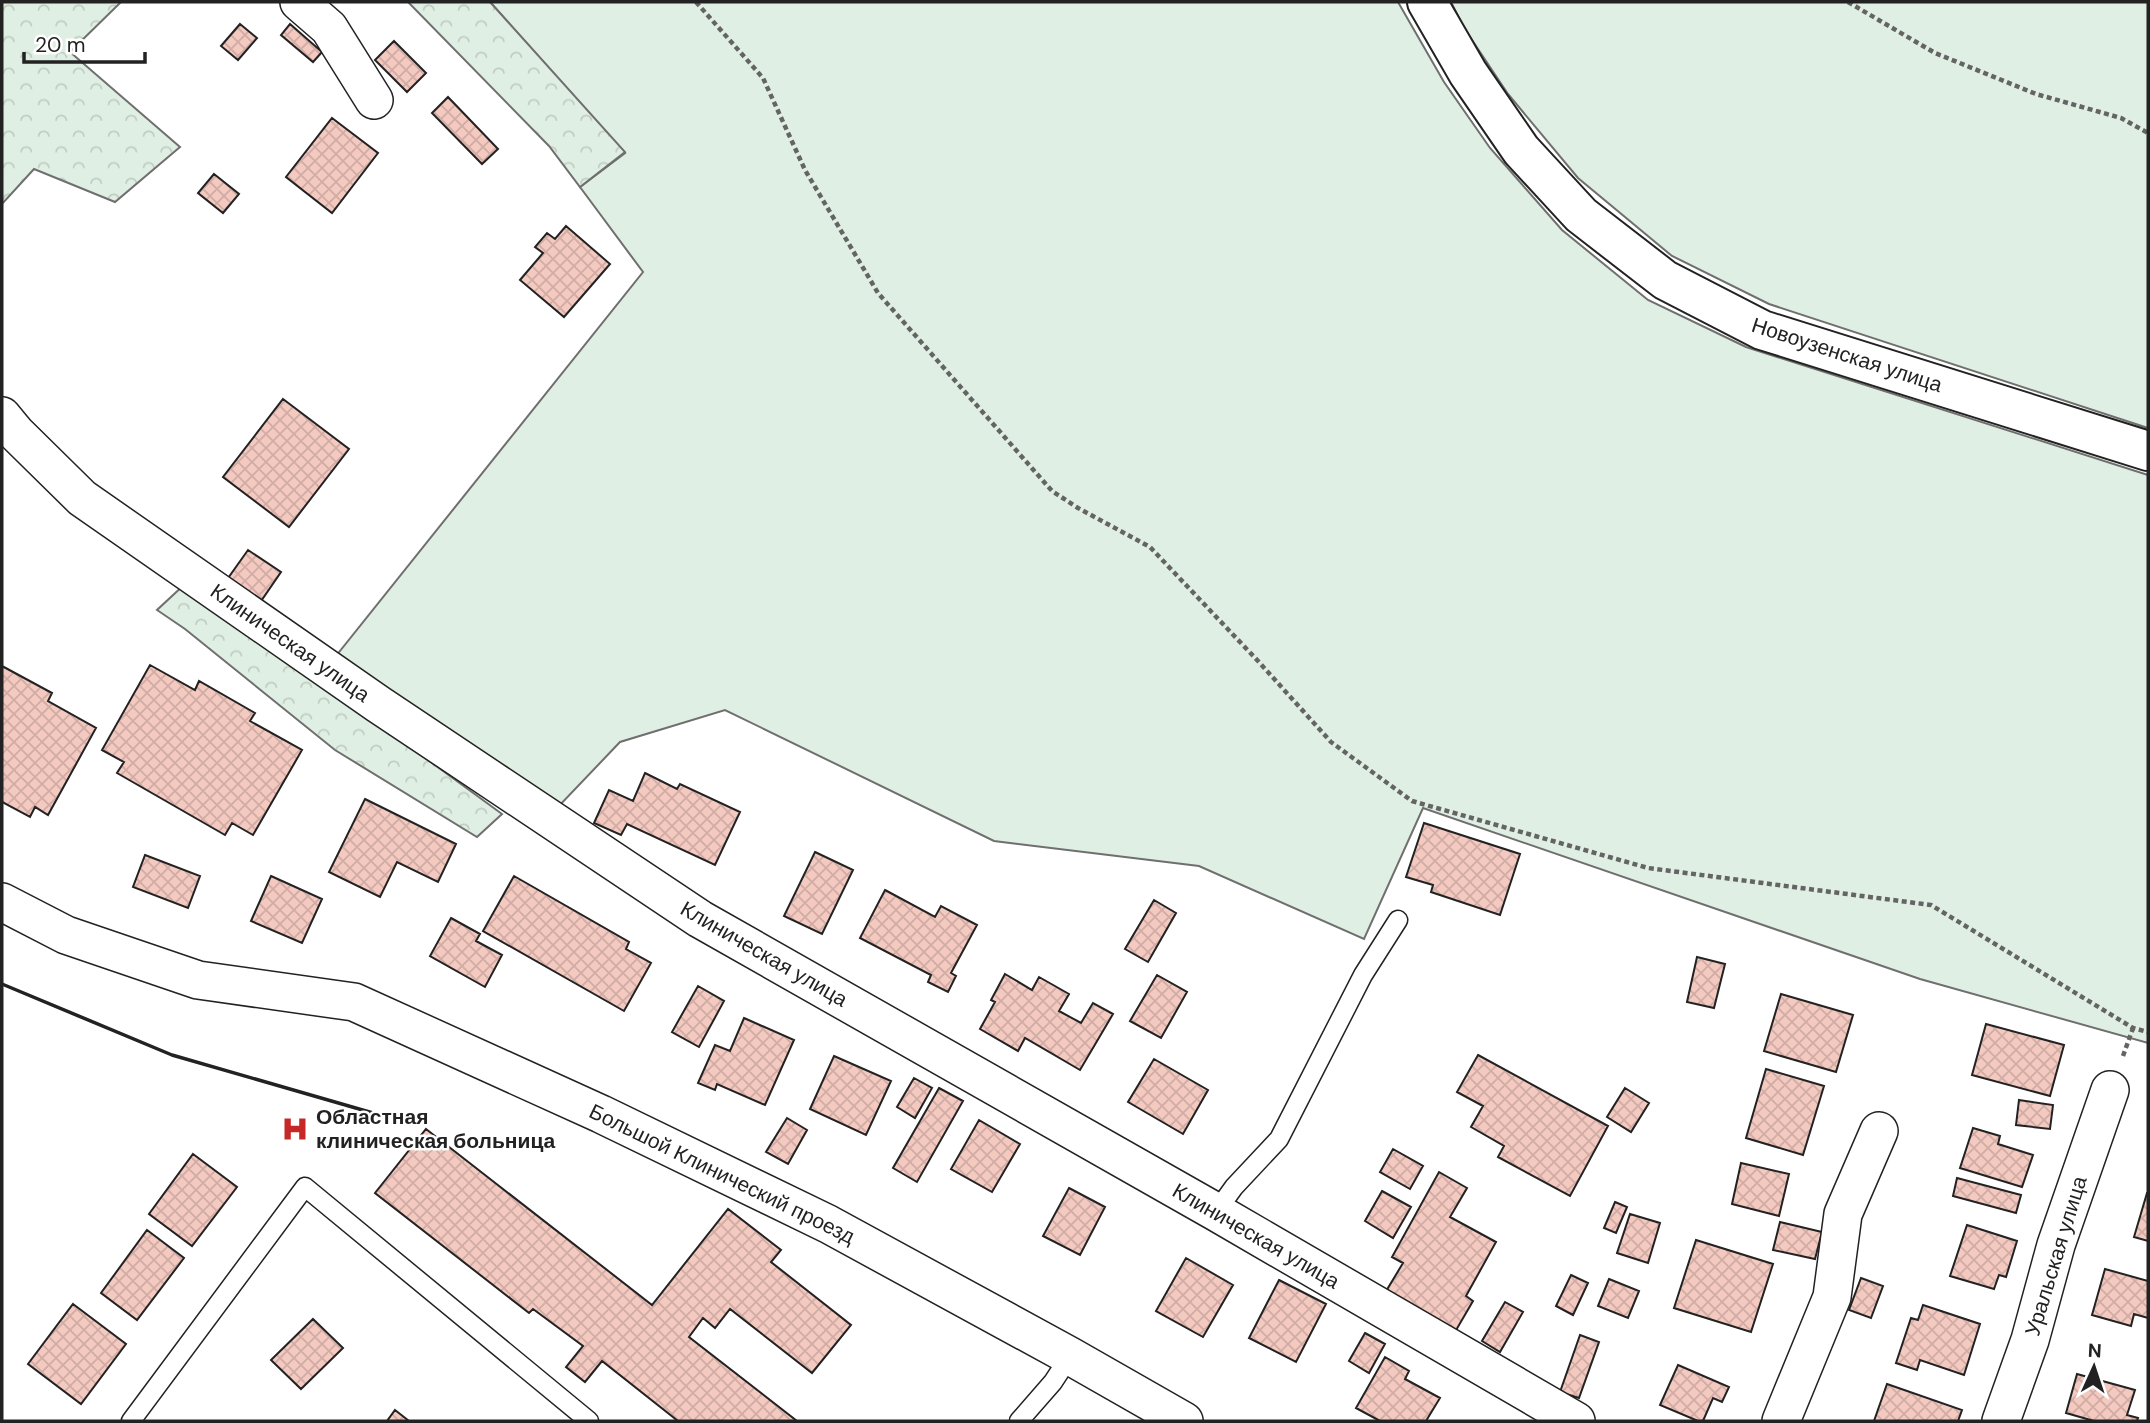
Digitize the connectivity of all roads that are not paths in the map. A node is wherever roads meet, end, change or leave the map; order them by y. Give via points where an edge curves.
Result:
1 (299, 2) edge
2 (1427, 2) edge
3 (374, 100) dead end
4 (2, 416) edge
5 (2148, 451) edge
6 (2, 902) edge
7 (1398, 920) dead end
8 (2110, 1090) dead end
9 (1879, 1131) dead end
10 (1216, 1212) junction
11 (1070, 1356) junction
12 (131, 1421) edge
13 (589, 1421) edge
14 (1019, 1421) edge
15 (1184, 1421) edge
16 (1576, 1421) edge
17 (1781, 1421) edge
18 (2001, 1421) edge

1 - 3 street via 329,28
2 - 5 main road, Новоузенская улица via 1521,150 1581,215 1665,280 1762,330
4 - 10 street, Клиническая улица via 82,498 699,919
6 - 11 street, Большой Клинический проезд via 66,935 198,980 354,1002 828,1224
7 - 10 lane via 1363,975 1279,1139
8 - 18 street, Уральская улица
9 - 17 street via 1843,1213 1832,1297
10 - 16 street, Клиническая улица
11 - 14 lane
11 - 15 street, Большой Клинический проезд
12 - 13 lane via 305,1187

